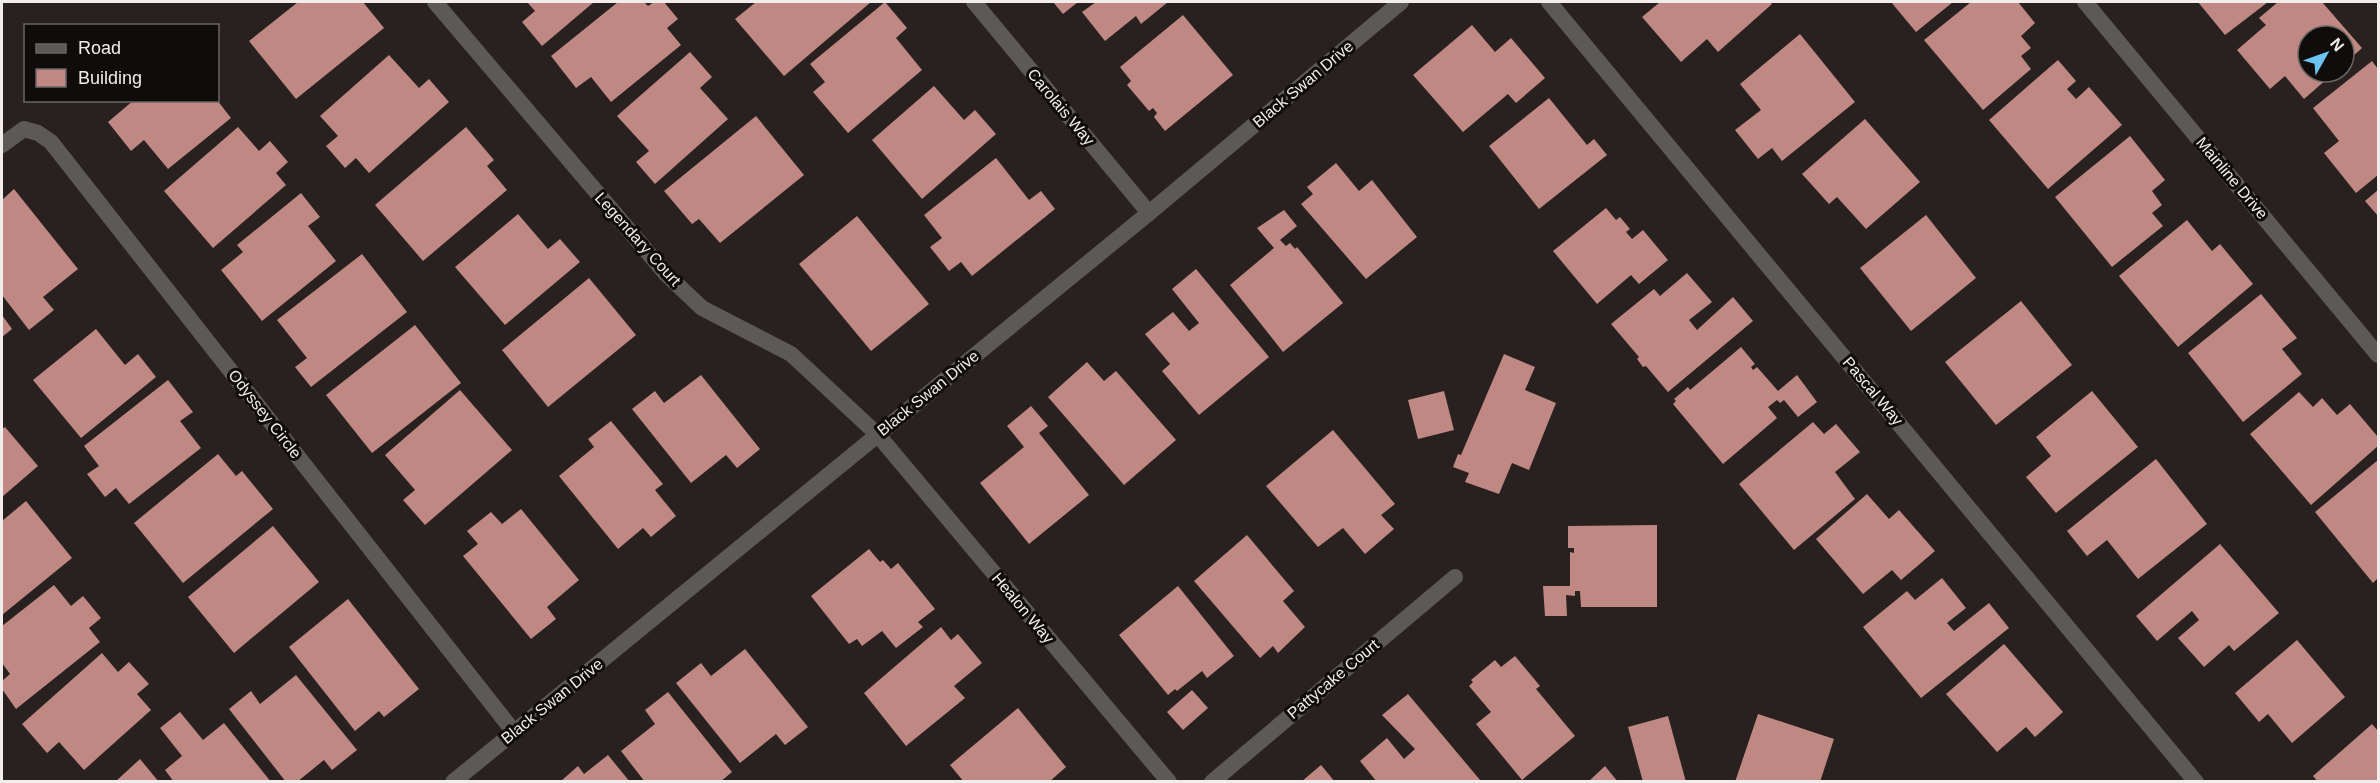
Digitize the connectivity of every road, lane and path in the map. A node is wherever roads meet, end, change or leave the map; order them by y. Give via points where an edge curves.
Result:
1 (435, 2) edge
2 (974, 2) edge
3 (1401, 2) edge
4 (1549, 2) edge
5 (2085, 2) edge
6 (2, 145) edge
7 (1149, 213) junction
8 (2379, 355) edge
9 (878, 435) junction
10 (1455, 577) dead end
11 (514, 732) junction
12 (453, 782) edge
13 (1169, 782) edge
14 (1212, 782) edge
15 (2196, 782) edge

1 - 9 street, Legendary Court via 667,275 702,308 791,354
2 - 7 street, Carolais Way
3 - 7 street, Black Swan Drive
4 - 15 street, Pascal Way
5 - 8 street, Mainline Drive
6 - 11 street, Odyssey Circle via 24,129 51,142
7 - 9 street, Black Swan Drive
9 - 11 street, Black Swan Drive
9 - 13 street, Healon Way
10 - 14 street, Pattycake Court
11 - 12 street, Black Swan Drive

